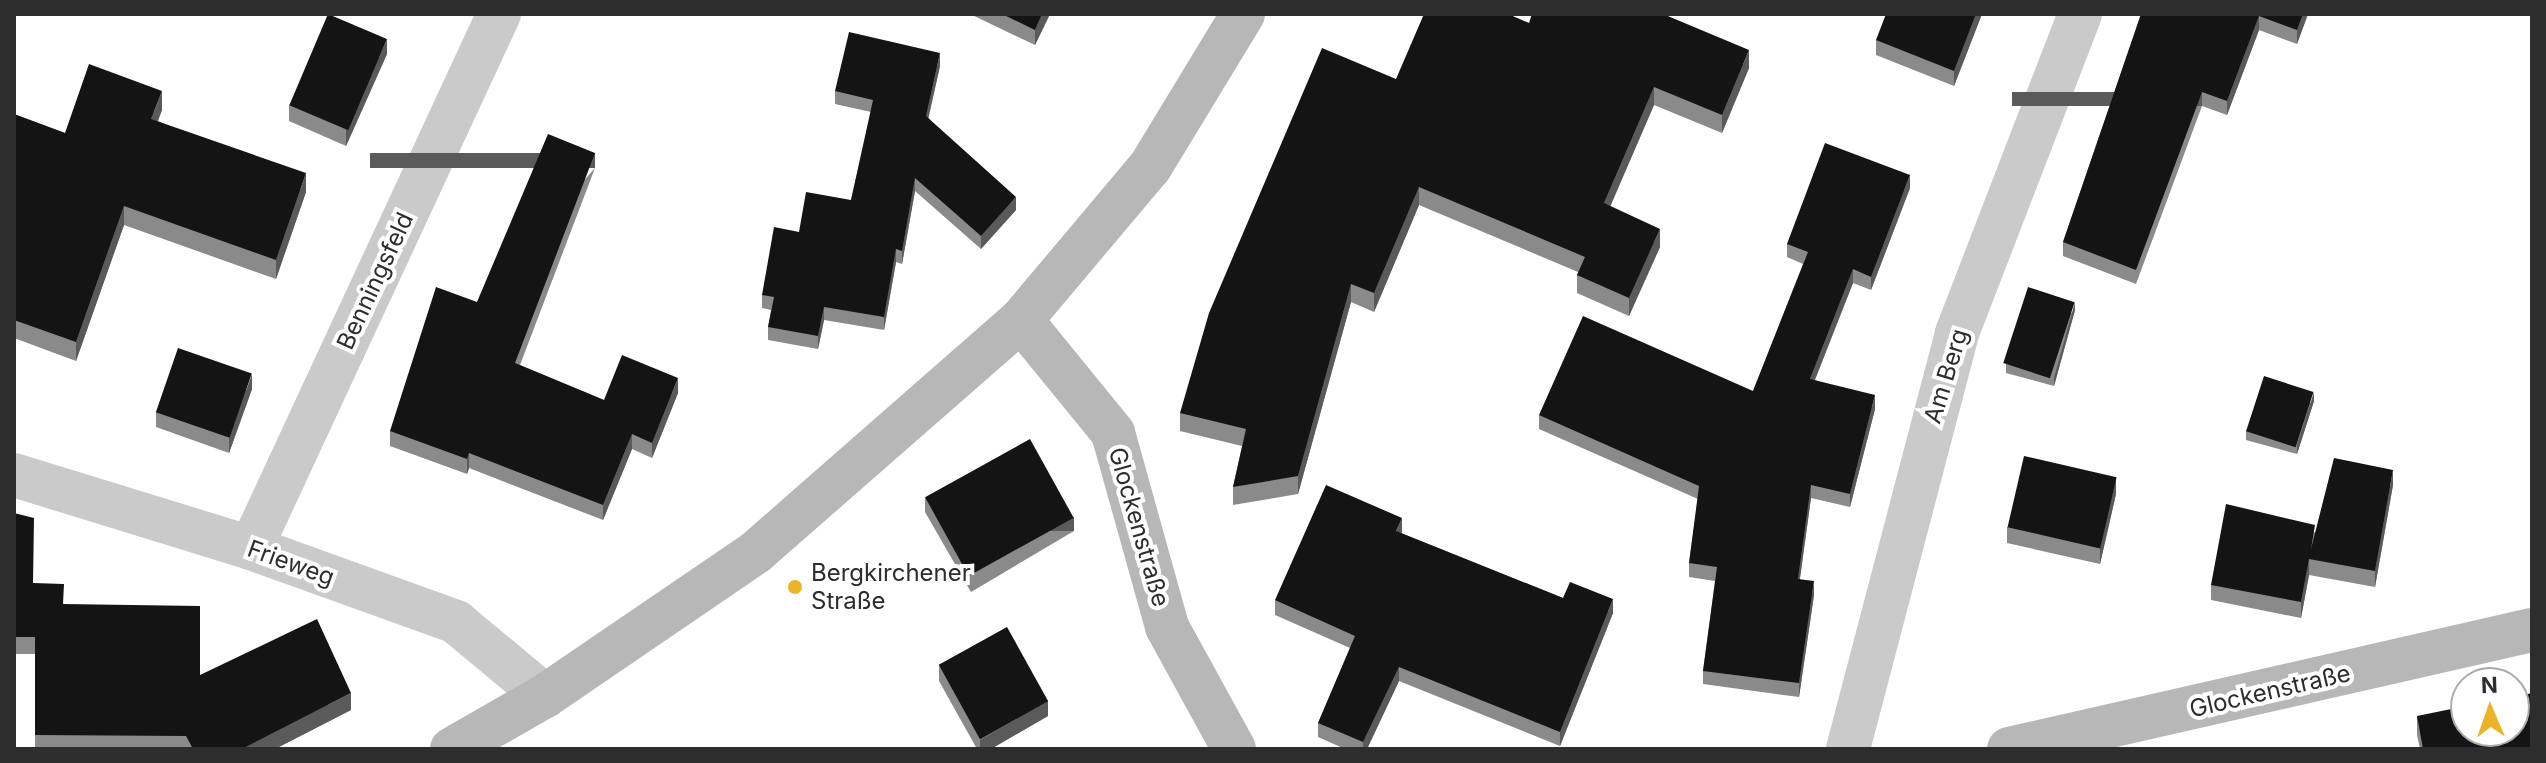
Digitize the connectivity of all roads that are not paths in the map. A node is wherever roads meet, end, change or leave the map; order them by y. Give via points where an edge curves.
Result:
1 (499, 14) edge
2 (1243, 14) edge
3 (2080, 14) edge
4 (1021, 320) junction
5 (14, 475) edge
6 (251, 548) junction
7 (2532, 630) edge
8 (545, 696) junction
9 (2129, 736) edge
10 (452, 749) edge
11 (1234, 749) edge
12 (1848, 749) edge
13 (2009, 749) edge

1 - 6 street, Benningsfeld
2 - 4 street via 1150,167
3 - 12 street, Am Berg via 1957,333
4 - 8 street via 756,552
4 - 11 street, Glockenstraße via 1113,433 1167,627
5 - 6 street, Frieweg
6 - 8 street, Frieweg via 456,622
7 - 9 street, Glockenstraße
8 - 10 street
9 - 13 street, Glockenstraße

